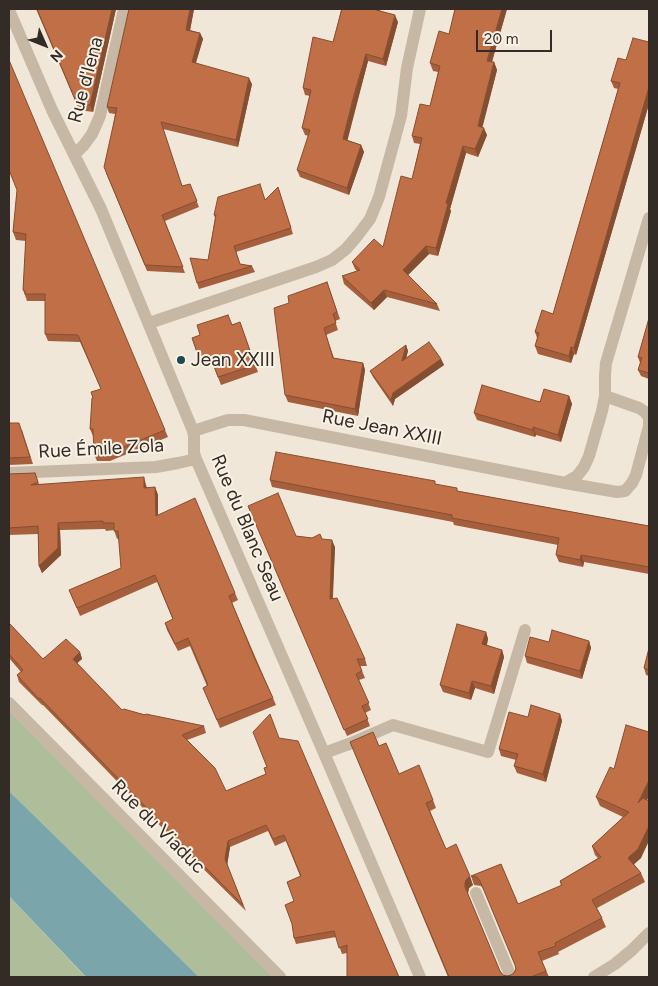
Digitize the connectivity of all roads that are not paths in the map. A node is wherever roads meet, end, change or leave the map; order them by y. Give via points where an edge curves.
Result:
1 (124, 9) edge
2 (420, 9) edge
3 (9, 10) edge
4 (74, 155) junction
5 (649, 218) edge
6 (149, 323) junction
7 (604, 396) junction
8 (193, 431) junction
9 (196, 459) junction
10 (9, 472) edge
11 (565, 483) junction
12 (525, 630) dead end
13 (9, 703) edge
14 (324, 753) junction
15 (476, 894) dead end
16 (649, 933) edge
17 (280, 977) edge
18 (420, 977) edge
19 (510, 977) edge
20 (594, 977) edge

1 - 4 street, Rue d'Iena via 100,116 92,134
2 - 6 street via 401,116 379,197 370,219 346,249 316,267
3 - 4 street, Rue du Blanc Seau
4 - 6 street, Rue du Blanc Seau via 101,209
5 - 7 street via 606,363
6 - 8 street, Rue du Blanc Seau
7 - 11 street via 584,467
7 - 11 street, Rue Jean XXIII via 638,408 649,418 636,475 625,491 617,492
8 - 9 street, Rue du Blanc Seau
8 - 11 street, Rue Jean XXIII via 228,420 244,420
9 - 10 street, Rue Émile Zola via 156,467
9 - 14 street, Rue du Blanc Seau
12 - 14 street via 488,752 393,725
13 - 17 street, Rue du Viaduc
14 - 18 street, Rue du Blanc Seau
15 - 19 street
16 - 20 street via 615,964

